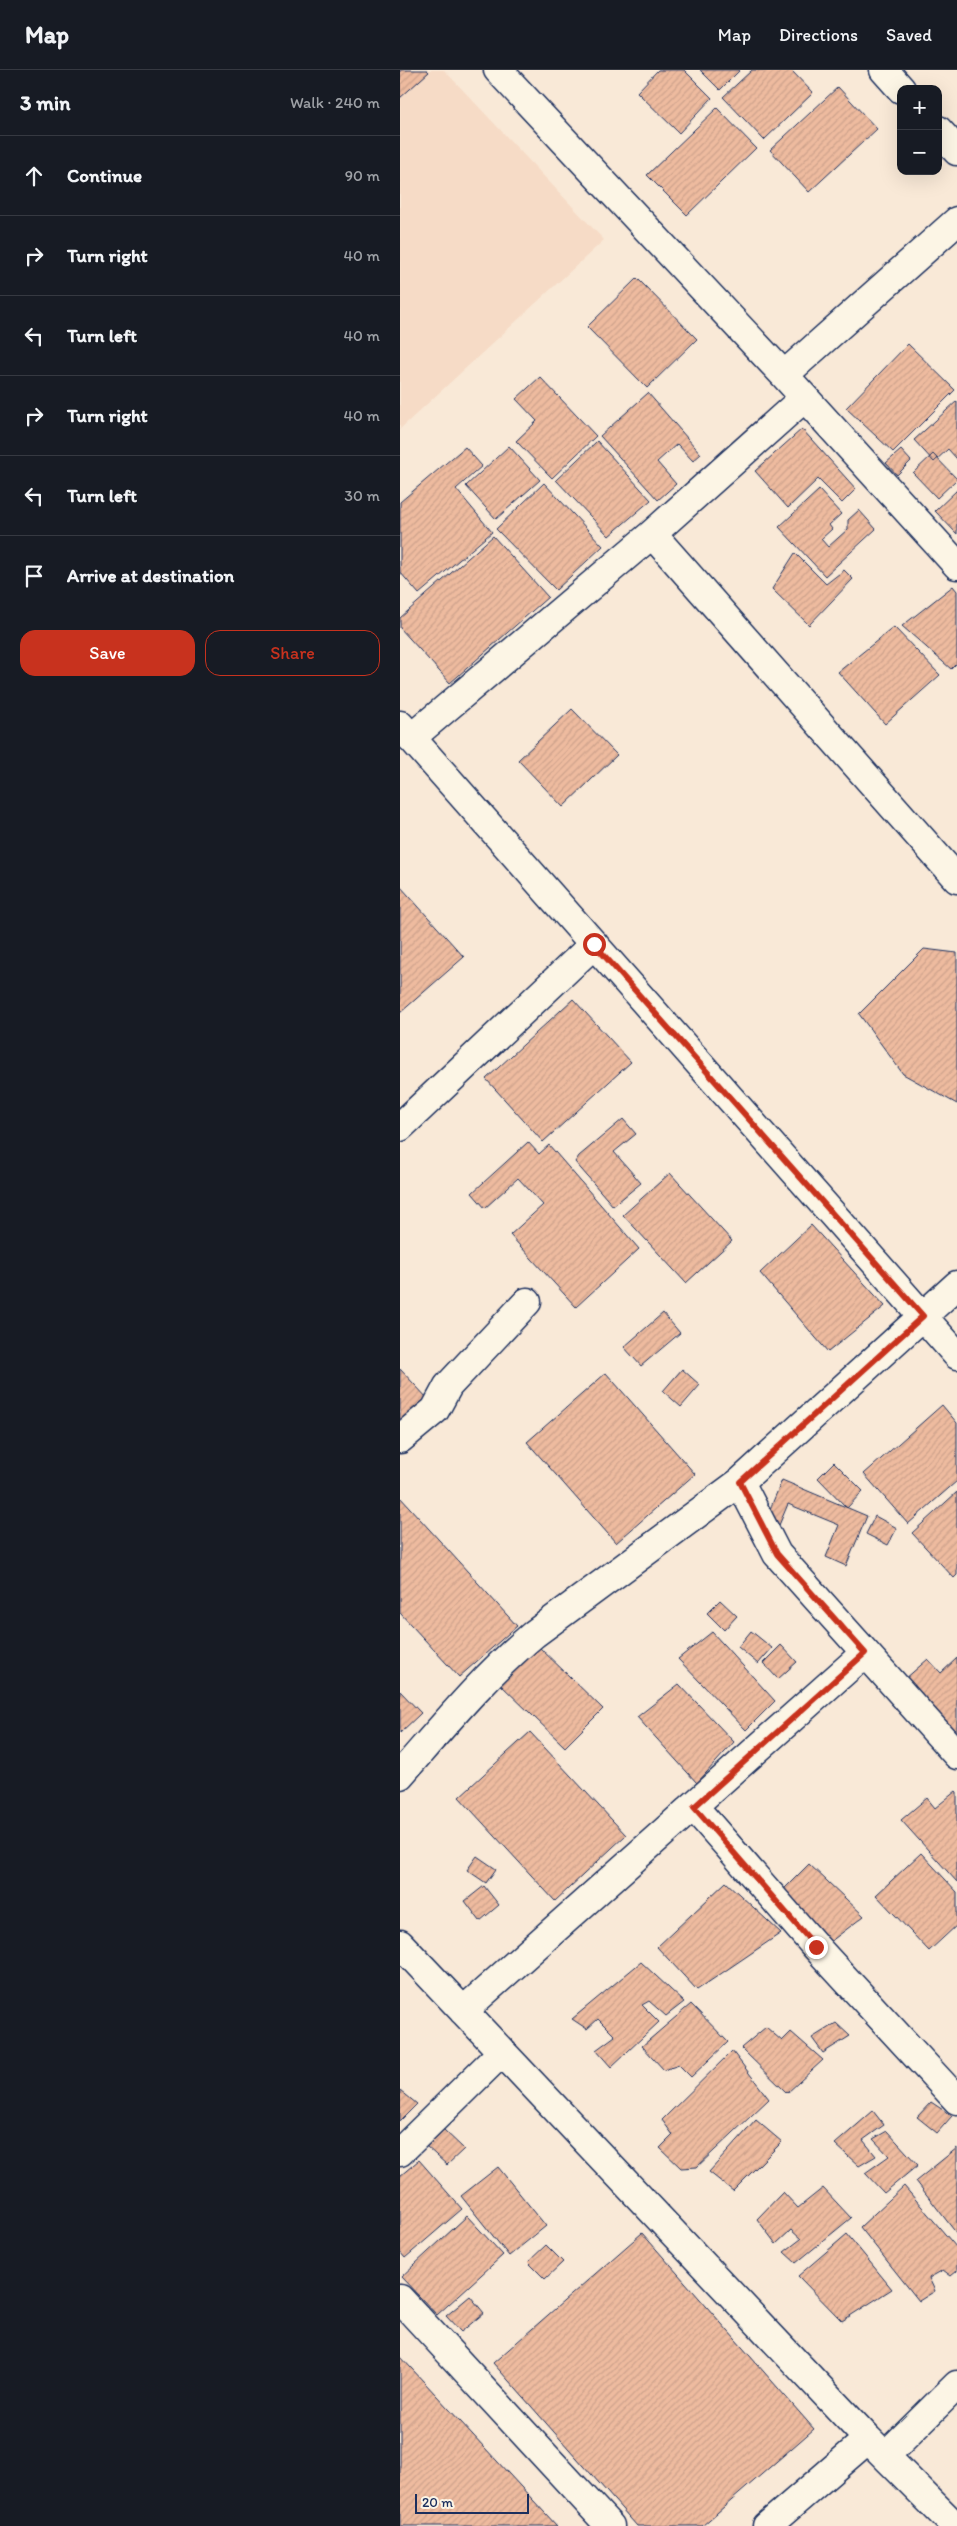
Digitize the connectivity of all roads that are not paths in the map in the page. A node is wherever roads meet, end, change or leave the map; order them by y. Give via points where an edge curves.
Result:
1 (498, 70) edge
2 (884, 70) edge
3 (897, 85) edge
4 (942, 134) edge
5 (957, 151) edge
6 (957, 221) edge
7 (784, 375) junction
8 (804, 398) junction
9 (652, 534) junction
10 (957, 565) edge
11 (403, 729) edge
12 (957, 879) edge
13 (594, 944) junction
14 (400, 1127) edge
15 (957, 1285) edge
16 (528, 1302) dead end
17 (923, 1316) junction
18 (957, 1355) edge
19 (400, 1439) edge
20 (740, 1482) junction
21 (865, 1653) junction
22 (957, 1755) edge
23 (400, 1774) edge
24 (694, 1807) junction
25 (400, 1944) edge
26 (464, 2011) junction
27 (502, 2052) junction
28 (957, 2100) edge
29 (400, 2152) edge
30 (400, 2299) edge
31 (957, 2385) edge
32 (876, 2447) junction
33 (610, 2526) edge
34 (767, 2526) edge
35 (955, 2526) edge

1 - 7 street
2 - 3 street
4 - 5 street
6 - 7 street
7 - 8 street
8 - 9 street
8 - 10 street
9 - 11 street
9 - 12 street
11 - 13 street
13 - 14 street
13 - 17 street
15 - 17 street
16 - 19 street via 448,1386 434,1410
17 - 18 street
17 - 20 street
20 - 21 street via 777,1554
20 - 23 street via 516,1649 484,1678
21 - 22 street
21 - 24 street
24 - 26 street via 627,1863
24 - 28 street via 816,1947
25 - 26 street
26 - 27 street
27 - 29 street
27 - 32 street
30 - 33 street
31 - 32 street
32 - 34 street
32 - 35 street

